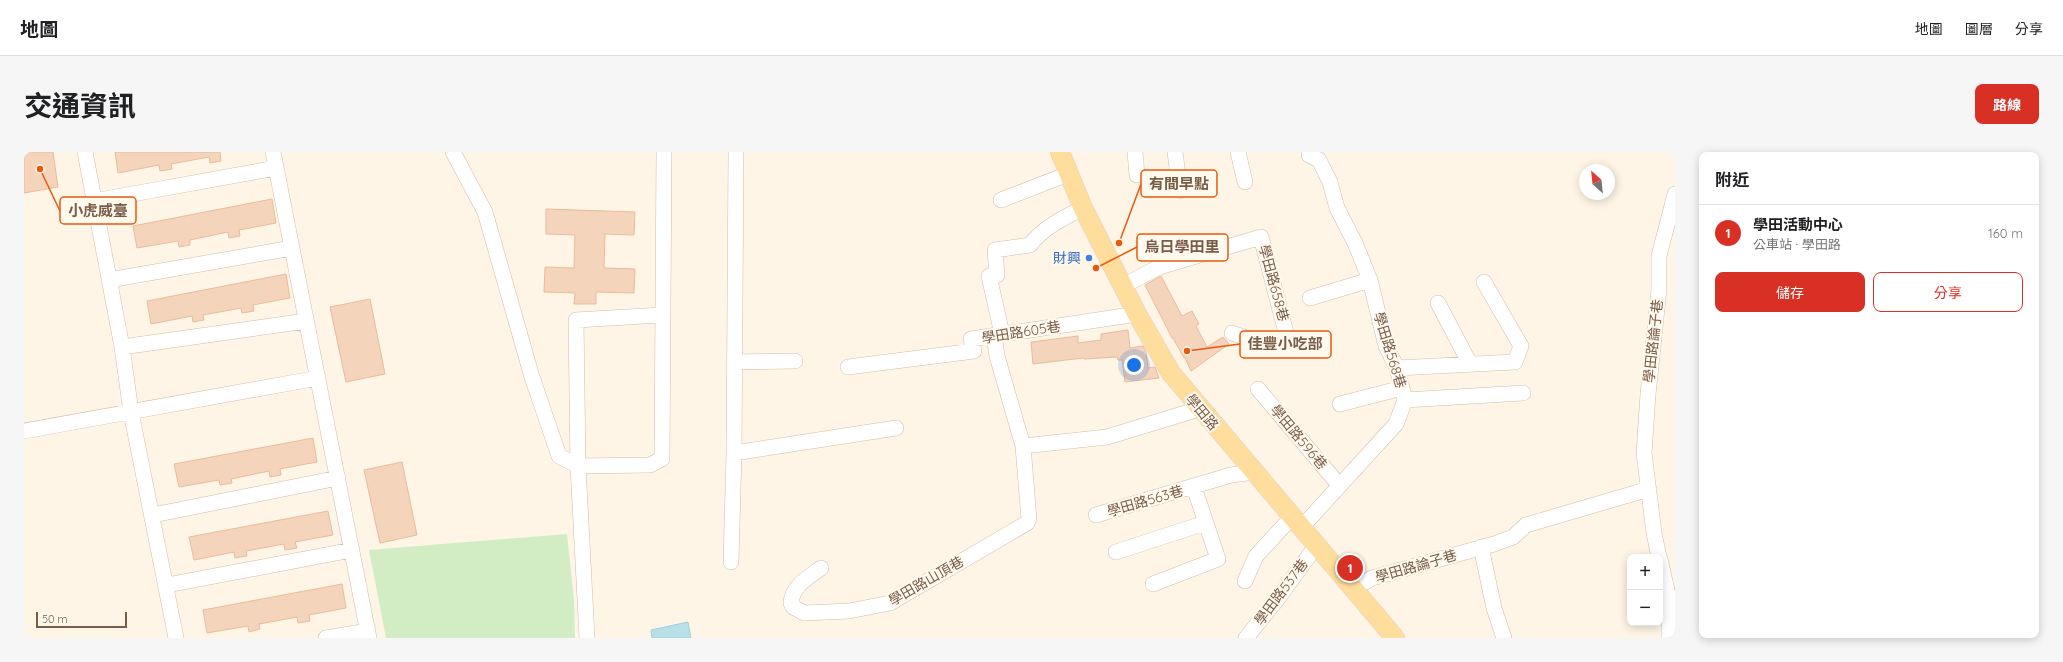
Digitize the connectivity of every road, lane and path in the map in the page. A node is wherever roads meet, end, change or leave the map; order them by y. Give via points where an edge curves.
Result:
1 (85, 152) edge
2 (273, 152) edge
3 (453, 152) edge
4 (664, 152) edge
5 (736, 152) edge
6 (1060, 152) edge
7 (1135, 152) edge
8 (1174, 152) edge
9 (1238, 152) edge
10 (1309, 152) edge
11 (276, 168) junction
12 (1068, 174) junction
13 (1137, 175) dead end
14 (1245, 182) dead end
15 (1180, 191) dead end
16 (1675, 194) edge
17 (1000, 200) dead end
18 (94, 201) junction
19 (1083, 208) junction
20 (292, 248) junction
21 (109, 280) junction
22 (1370, 280) junction
23 (1484, 282) dead end
24 (1123, 286) junction
25 (1310, 298) dead end
26 (1438, 303) dead end
27 (1137, 314) junction
28 (662, 316) junction
29 (306, 321) junction
30 (1232, 333) dead end
31 (998, 335) junction
32 (122, 347) junction
33 (795, 361) dead end
34 (734, 362) junction
35 (1470, 364) junction
36 (848, 367) dead end
37 (1397, 368) junction
38 (318, 378) junction
39 (1258, 389) dead end
40 (1403, 394) junction
41 (1523, 394) dead end
42 (1340, 404) dead end
43 (1199, 409) junction
44 (131, 412) junction
45 (896, 428) dead end
46 (24, 431) edge
47 (1023, 446) junction
48 (734, 453) junction
49 (578, 466) junction
50 (1254, 472) junction
51 (338, 478) junction
52 (1339, 485) junction
53 (1194, 487) junction
54 (1649, 489) junction
55 (153, 515) junction
56 (1096, 515) dead end
57 (1205, 523) junction
58 (1296, 523) junction
59 (1316, 546) junction
60 (1481, 548) junction
61 (352, 550) junction
62 (1116, 552) dead end
63 (1659, 554) edge
64 (731, 562) dead end
65 (821, 568) dead end
66 (1663, 568) edge
67 (1245, 581) dead end
68 (1153, 584) dead end
69 (166, 586) junction
70 (1353, 589) junction
71 (1672, 599) edge
72 (369, 634) edge
73 (176, 638) edge
74 (326, 638) edge
75 (587, 638) edge
76 (1246, 638) edge
77 (1395, 638) edge
78 (1504, 638) edge
79 (1669, 638) edge

1 - 18 street
2 - 11 street
3 - 49 street via 485,212 532,377 559,456
4 - 28 street
5 - 34 street
6 - 12 main road, 學田路
7 - 13 street
8 - 15 street
9 - 14 street
10 - 22 street, 學田路568巷 via 1309,155 1319,160 1330,182 1337,208
11 - 18 street
11 - 20 street
12 - 17 street
12 - 19 main road, 學田路
16 - 54 street, 學田路論子巷 via 1659,256 1659,289 1644,453
18 - 21 street
19 - 24 main road, 學田路
19 - 31 street, 學田路山頂巷 via 1057,221 1039,234 1030,245 995,250 998,275 989,276
20 - 21 street
20 - 29 street
21 - 32 street
22 - 25 street
22 - 37 street, 學田路568巷 via 1386,346
23 - 35 street via 1521,346 1515,362
24 - 27 main road, 學田路
24 - 30 street, 學田路658巷 via 1159,267 1262,237 1290,348 1264,344
26 - 35 street
27 - 31 street, 學田路605巷
27 - 43 main road, 學田路 via 1171,373
28 - 49 street via 662,459 650,465
28 - 49 street via 576,320
29 - 32 street
29 - 38 street
31 - 36 street, 學田路605巷 via 971,339 974,351
31 - 47 street, 學田路山頂巷 via 997,356
32 - 44 street
33 - 34 street
34 - 48 street
35 - 37 street
37 - 40 street, 學田路568巷
38 - 44 street
38 - 51 street
39 - 52 street, 學田路596巷
40 - 41 street
40 - 42 street
40 - 52 street, 學田路568巷 via 1396,424
43 - 47 street via 1107,437
43 - 50 main road, 學田路
44 - 46 street
44 - 55 street
45 - 48 street
47 - 65 street, 學田路山頂巷 via 1029,519 1022,526 900,599 883,606 849,611 799,611 791,603 796,587
48 - 64 street
49 - 75 street
50 - 53 street, 學田路563巷 via 1231,475
50 - 58 main road, 學田路
51 - 55 street
51 - 61 street
52 - 58 street, 學田路568巷
53 - 56 street, 學田路563巷
53 - 57 street, 學田路563巷
54 - 60 street, 學田路論子巷 via 1526,525 1513,537
54 - 63 street, 學田路論子巷
55 - 69 street
57 - 62 street
57 - 68 street, 學田路563巷 via 1218,559
58 - 59 main road, 學田路
58 - 67 street, 學田路568巷 via 1256,556
59 - 70 main road, 學田路
59 - 76 street, 學田路537巷
60 - 70 street, 學田路論子巷 via 1372,578
60 - 78 street via 1494,608
61 - 69 street
61 - 72 street
66 - 71 street, 學田路論子巷
69 - 73 street
70 - 77 main road, 學田路
71 - 79 street, 學田路論子巷
72 - 74 street

